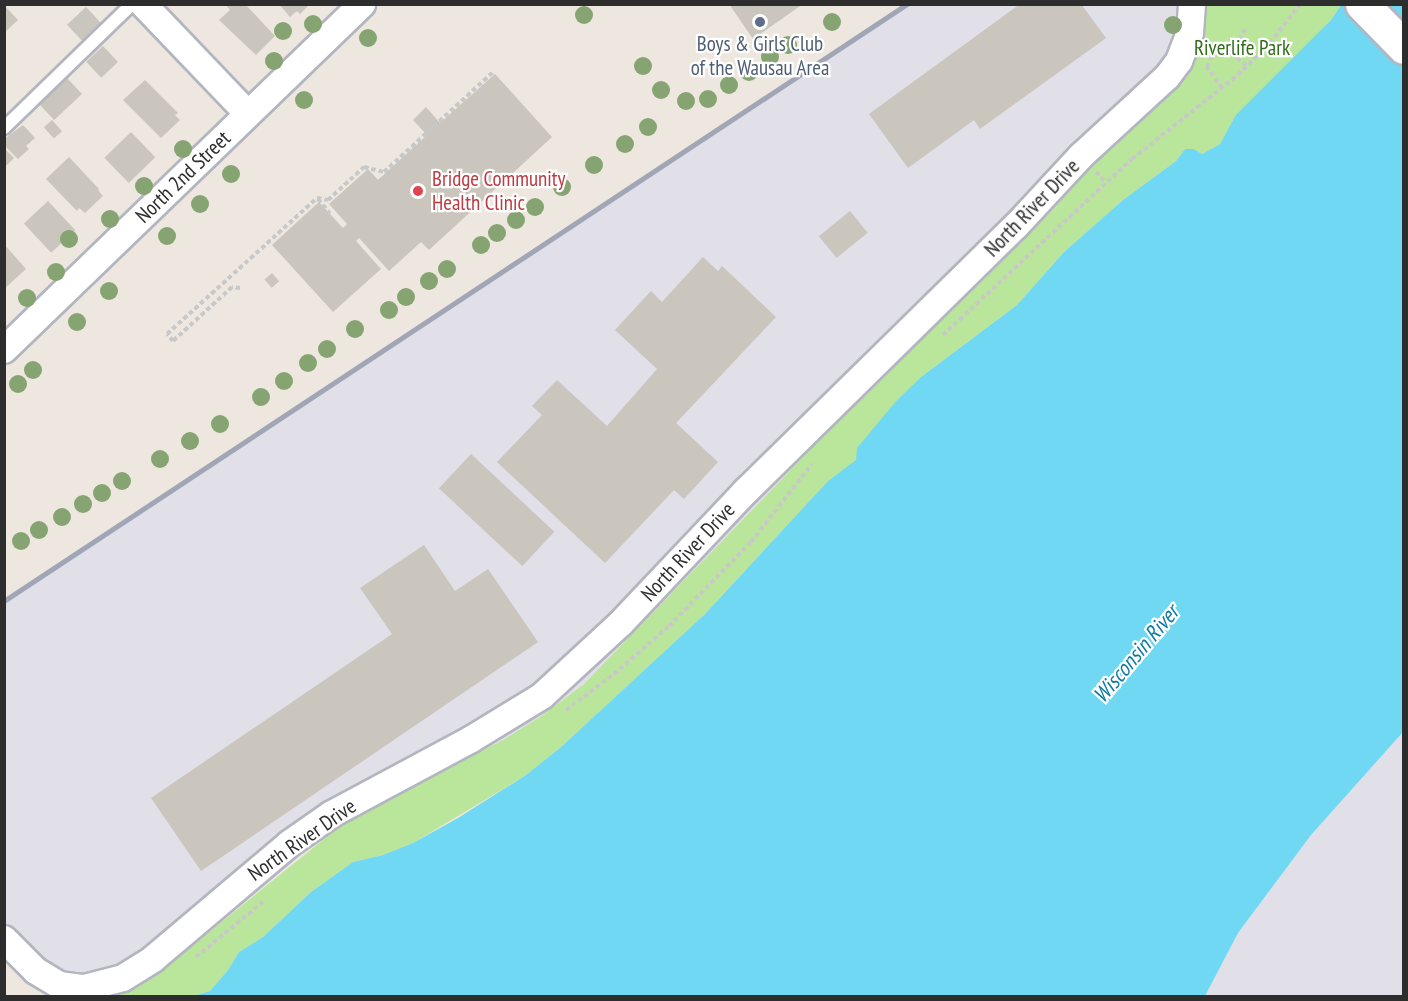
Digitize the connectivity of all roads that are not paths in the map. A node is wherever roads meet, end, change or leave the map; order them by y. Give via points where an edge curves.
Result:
1 (132, 4) edge
2 (143, 4) edge
3 (362, 4) edge
4 (1192, 4) edge
5 (1362, 4) edge
6 (1404, 47) edge
7 (248, 114) junction
8 (4, 128) edge
9 (4, 350) edge
10 (4, 939) edge

1 - 8 lane
2 - 7 street
3 - 7 street, North 2nd Street
4 - 10 street, North River Drive via 1190,33 1179,61 1167,77 1081,156 1016,226 746,491 621,624 566,675 512,716 288,844 136,971 107,984 84,988 59,985 45,979
5 - 6 main road
7 - 9 street, North 2nd Street

